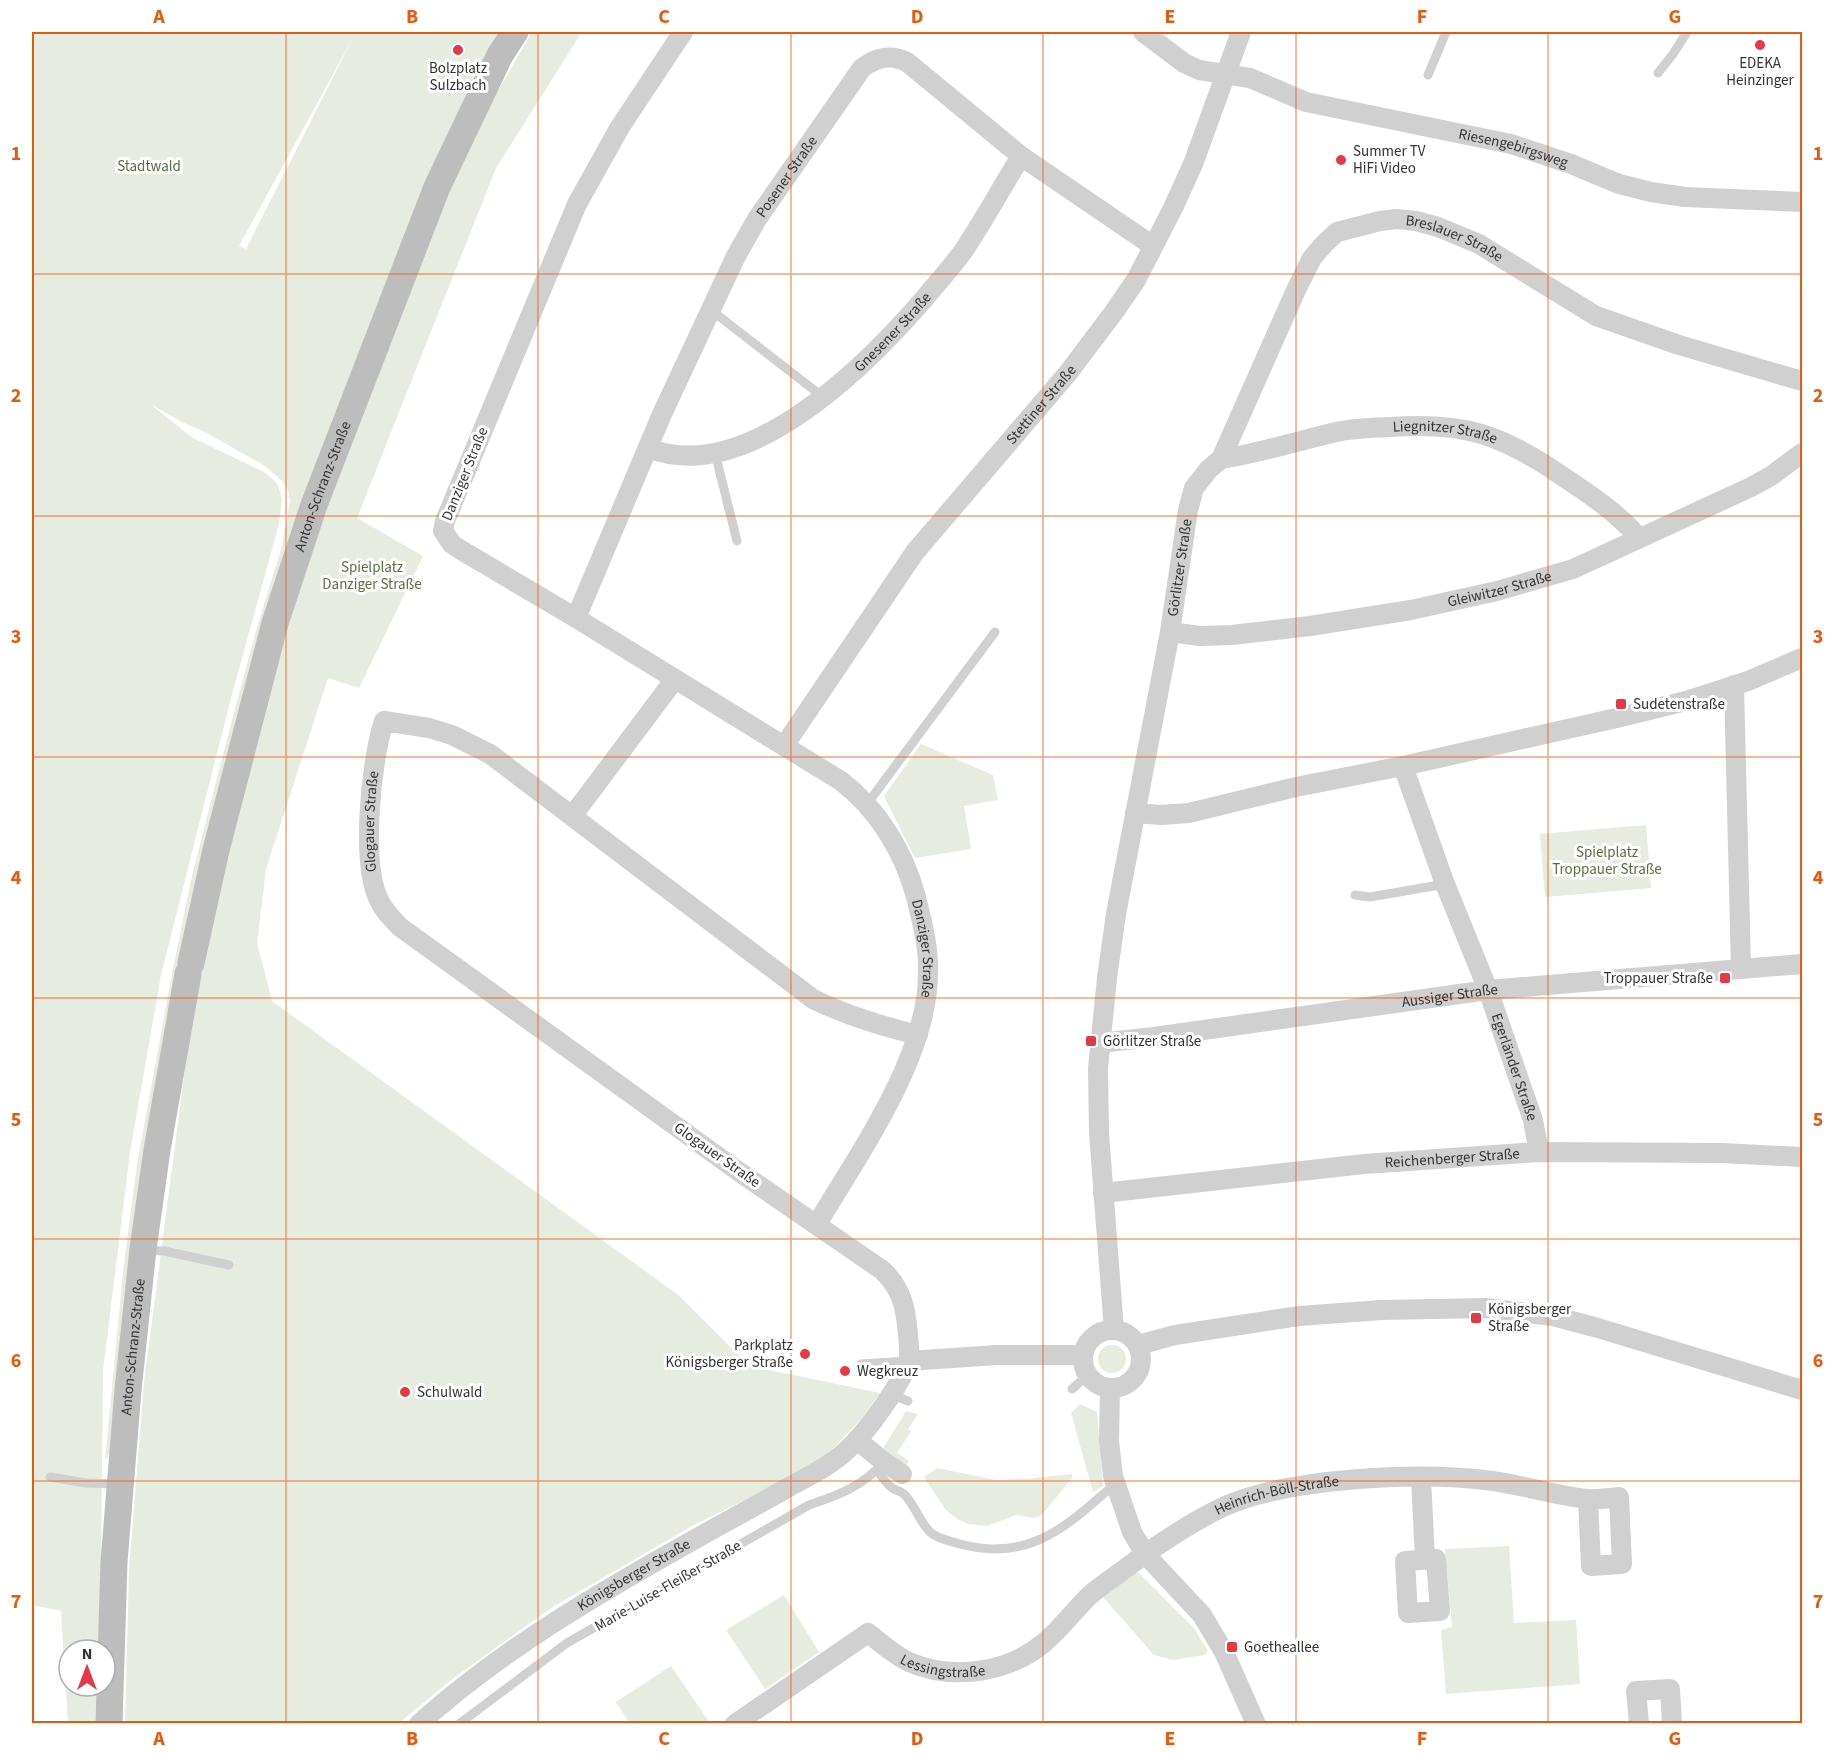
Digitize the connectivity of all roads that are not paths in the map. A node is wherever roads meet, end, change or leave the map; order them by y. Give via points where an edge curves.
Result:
1 (516, 32) edge
2 (683, 32) edge
3 (1143, 32) edge
4 (1241, 32) edge
5 (1446, 32) edge
6 (1687, 32) edge
7 (1658, 73) dead end
8 (1226, 75) junction
9 (1428, 75) dead end
10 (1021, 156) junction
11 (1803, 202) edge
12 (1153, 246) junction
13 (711, 310) junction
14 (1803, 381) edge
15 (823, 397) junction
16 (648, 448) junction
17 (715, 453) junction
18 (1803, 453) edge
19 (1221, 459) junction
20 (1639, 538) junction
21 (737, 540) dead end
22 (576, 618) junction
23 (995, 632) dead end
24 (1170, 632) junction
25 (1803, 658) edge
26 (675, 679) junction
27 (1734, 685) junction
28 (784, 746) junction
29 (1403, 766) junction
30 (867, 804) junction
31 (1135, 813) junction
32 (573, 815) junction
33 (1445, 884) junction
34 (1354, 895) dead end
35 (1803, 964) edge
36 (1740, 968) junction
37 (1488, 990) junction
38 (918, 1035) junction
39 (1099, 1042) junction
40 (1539, 1152) junction
41 (1803, 1158) edge
42 (1103, 1193) junction
43 (817, 1224) junction
44 (143, 1249) junction
45 (229, 1265) dead end
46 (1114, 1330) junction
47 (1138, 1346) junction
48 (1083, 1355) junction
49 (908, 1361) junction
50 (861, 1364) dead end
51 (1088, 1375) junction
52 (1110, 1388) junction
53 (1072, 1389) dead end
54 (1803, 1390) edge
55 (857, 1440) junction
56 (880, 1466) junction
57 (902, 1474) dead end
58 (50, 1477) dead end
59 (1421, 1478) junction
60 (1115, 1484) junction
61 (119, 1485) junction
62 (1588, 1499) dead end
63 (1145, 1554) junction
64 (1425, 1560) dead end
65 (109, 1724) edge
66 (419, 1724) edge
67 (459, 1724) edge
68 (735, 1724) edge
69 (1256, 1724) edge
70 (1639, 1724) edge
71 (1672, 1724) edge

1 - 44 main road, Anton-Schranz-Straße via 500,55 437,187 314,505 275,623 216,850 190,969
2 - 22 street, Danziger Straße via 620,127 577,204 443,531 452,544
3 - 8 street via 1184,63
4 - 8 street, Stettiner Straße
5 - 9 lane
6 - 7 lane
8 - 11 street, Riesengebirgsweg via 1265,83 1306,102 1510,144 1618,184 1651,192
8 - 12 street, Stettiner Straße via 1193,164
10 - 12 street, Posener Straße
10 - 13 street, Posener Straße via 907,62 896,57 873,60 862,68 757,219
10 - 15 street, Gnesener Straße via 944,275 894,333
12 - 28 street, Stettiner Straße via 1120,304 1068,373 915,552
13 - 15 lane
13 - 16 street, Posener Straße
14 - 19 street, Breslauer Straße via 1632,330 1596,316 1479,244 1416,221 1388,220 1337,232 1312,258
15 - 17 street, Gnesener Straße via 773,430
16 - 17 street, Gnesener Straße via 682,457
16 - 22 street, Posener Straße
17 - 21 lane
18 - 20 street, Gleiwitzer Straße via 1751,487
19 - 20 street, Liegnitzer Straße via 1368,428 1430,425 1466,429 1508,443 1540,461 1596,499
19 - 24 street, Görlitzer Straße via 1201,478 1190,499
20 - 24 street, Gleiwitzer Straße via 1573,569 1411,610 1242,634 1200,636
22 - 26 street, Danziger Straße
23 - 30 lane
24 - 31 street, Görlitzer Straße
25 - 27 street
26 - 28 street, Danziger Straße
26 - 32 street
27 - 29 street via 1686,701
27 - 36 street
28 - 30 street, Danziger Straße via 841,781
29 - 31 street via 1189,813
29 - 33 street, Egerländer Straße
30 - 38 street, Danziger Straße via 896,847 912,882 921,919 928,974
31 - 39 street, Görlitzer Straße via 1116,914
32 - 38 street, Glogauer Straße via 813,999 842,1014
32 - 43 street, Glogauer Straße via 474,745 429,728 384,721 375,754 370,802 372,873 380,902 400,927 419,941
33 - 34 lane via 1370,897
33 - 37 street, Egerländer Straße
35 - 36 street, Aussiger Straße
36 - 37 street, Aussiger Straße
37 - 39 street, Aussiger Straße
37 - 40 street, Egerländer Straße via 1533,1120
38 - 43 street, Danziger Straße via 892,1096
39 - 42 street, Görlitzer Straße
40 - 41 street, Reichenberger Straße via 1722,1152
40 - 42 street, Reichenberger Straße via 1364,1164
42 - 46 street, Görlitzer Straße
43 - 49 street, Glogauer Straße via 882,1270 896,1286 904,1304
44 - 45 lane
44 - 61 main road, Anton-Schranz-Straße
46 - 47 street via 1126,1334
46 - 48 street via 1097,1334
47 - 52 street via 1141,1361 1134,1378 1123,1386
47 - 54 street via 1175,1335 1299,1316 1485,1308 1553,1316
48 - 49 street
48 - 51 street
49 - 50 lane
49 - 55 street, Königsberger Straße via 899,1398
51 - 52 street
51 - 53 lane
52 - 60 street via 1109,1441
55 - 56 street
55 - 66 street, Königsberger Straße via 815,1473 559,1620 463,1686
56 - 57 street
56 - 60 lane via 931,1533 944,1540 1000,1549 1048,1537
56 - 67 lane, Marie-Luise-Fleißer-Straße via 851,1490 809,1505 567,1642
58 - 61 lane
59 - 62 street, Heinrich-Böll-Straße via 1506,1483
59 - 63 street, Heinrich-Böll-Straße via 1340,1482 1263,1494 1211,1513
59 - 64 street
60 - 63 street via 1132,1532
61 - 65 main road, Anton-Schranz-Straße
63 - 68 street, Lessingstraße via 1090,1596 1043,1643 1011,1663 979,1671 942,1671 906,1661 868,1633
63 - 69 street via 1202,1615 1224,1652
70 - 71 street via 1636,1691 1670,1689

